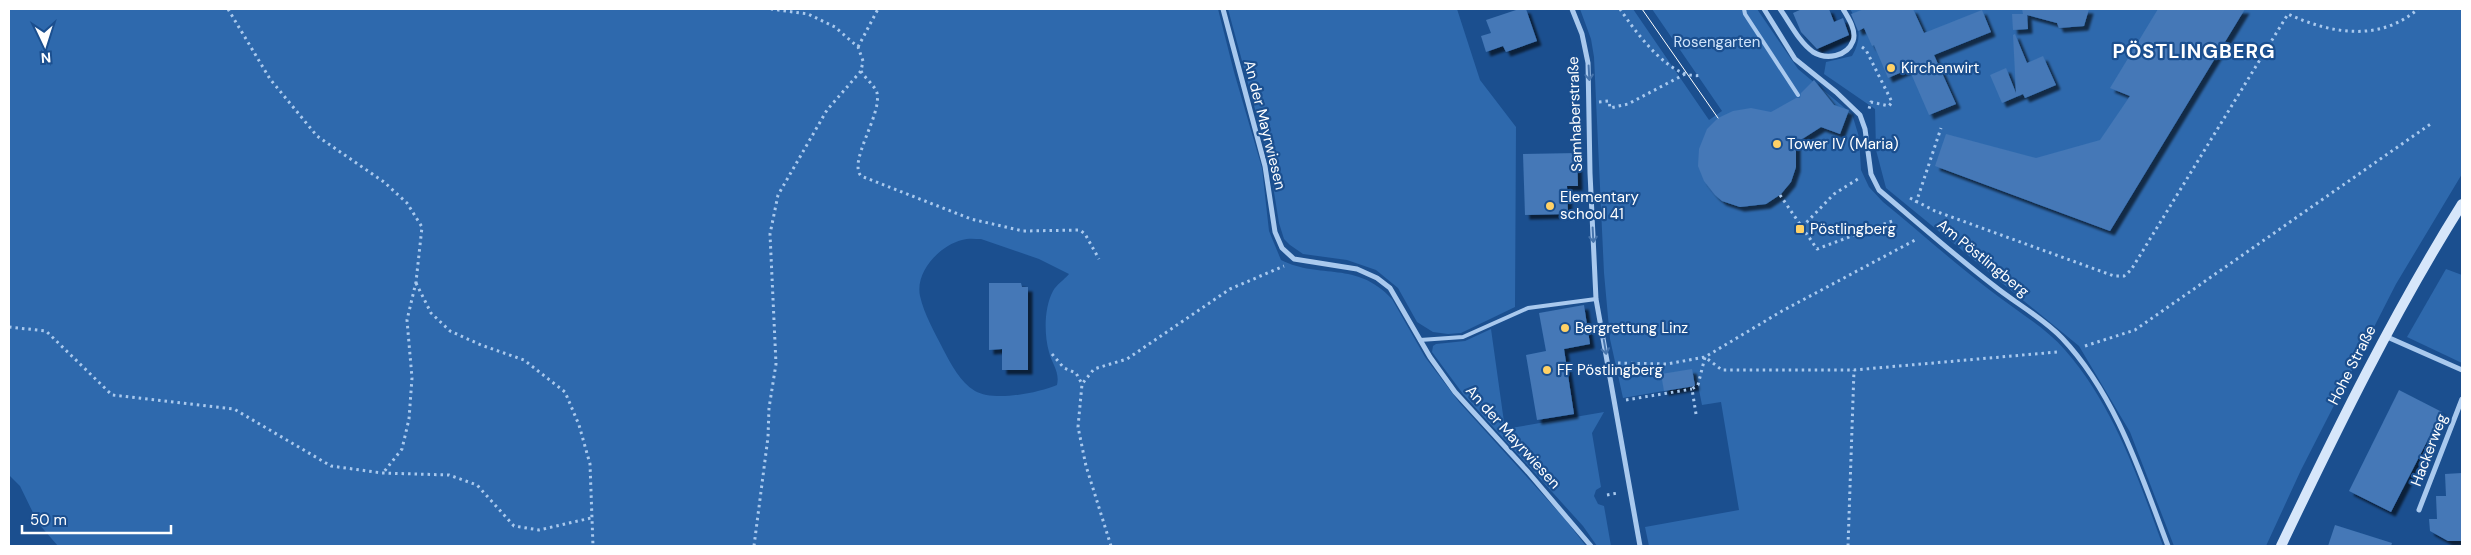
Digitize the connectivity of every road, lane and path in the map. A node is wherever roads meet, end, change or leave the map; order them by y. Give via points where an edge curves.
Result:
1 (228, 9) edge
2 (771, 9) edge
3 (789, 9) edge
4 (878, 9) edge
5 (1224, 9) edge
6 (1572, 9) edge
7 (1620, 9) edge
8 (1744, 9) edge
9 (1764, 9) edge
10 (1780, 9) edge
11 (1843, 9) edge
12 (2418, 9) edge
13 (782, 11) junction
14 (1854, 40) junction
15 (858, 47) junction
16 (861, 71) junction
17 (1687, 73) junction
18 (1702, 75) dead end
19 (1798, 95) dead end
20 (1589, 102) junction
21 (1871, 102) dead end
22 (2432, 123) dead end
23 (1941, 128) dead end
24 (1870, 174) junction
25 (1780, 195) dead end
26 (1908, 197) dead end
27 (1916, 202) junction
28 (2462, 204) edge
29 (1909, 215) junction
30 (1802, 227) junction
31 (1930, 232) junction
32 (1099, 259) dead end
33 (1294, 259) junction
34 (416, 282) junction
35 (1596, 299) junction
36 (9, 327) edge
37 (2384, 336) junction
38 (1420, 340) junction
39 (2073, 350) junction
40 (1052, 354) dead end
41 (1705, 357) junction
42 (1607, 363) junction
43 (1854, 370) junction
44 (2462, 370) edge
45 (1082, 384) junction
46 (1692, 389) junction
47 (2462, 399) edge
48 (1614, 402) junction
49 (1696, 414) dead end
50 (382, 473) junction
51 (2419, 510) dead end
52 (591, 518) junction
53 (593, 546) edge
54 (754, 546) edge
55 (1111, 546) edge
56 (1591, 546) edge
57 (1640, 546) edge
58 (1848, 546) edge
59 (2168, 546) edge
60 (2281, 546) edge

1 - 34 path via 270,79 317,136 384,182 407,203 422,227
2 - 13 path
3 - 13 path
4 - 15 path
5 - 33 street, An der Mayrwiesen via 1266,166 1275,232 1282,248
6 -> 20 street, Samhaberstraße via 1586,54
7 - 17 path via 1652,51
8 - 19 lane
9 - 24 street, Am Pöstlingberg via 1795,59 1860,115 1865,129
10 - 14 street via 1803,43 1823,56 1836,56
11 - 14 street via 1853,28
12 - 27 path via 2396,25 2357,33 2308,24 2288,14 2131,270 2124,276 2114,276
13 - 15 path via 808,14 825,22
14 - 21 path via 1866,50 1892,102 1889,106
15 - 16 path via 862,54
16 - 32 path via 875,88 877,97 876,110 857,165 861,176 966,218 1023,231 1080,230 1086,234
16 - 54 path via 827,110 778,195 770,234 776,364 768,408 768,437
17 - 18 path
17 - 20 path via 1622,106 1610,108 1609,101
20 -> 35 street, Samhaberstraße
22 - 39 path via 2135,330
23 - 27 path
24 - 29 street, Am Pöstlingberg via 1879,190
24 - 30 path via 1855,179 1834,194
25 - 30 path
26 - 27 path
28 - 37 main road, Hohe Straße
29 - 30 path via 1817,249
29 - 31 street, Am Pöstlingberg
31 - 39 street, Am Pöstlingberg via 1993,286 2042,320
31 - 41 path via 1782,311
33 - 38 street, An der Mayrwiesen via 1344,266 1377,278 1395,294
33 - 45 path via 1230,289 1127,359 1094,370
34 - 50 path via 408,320 412,378 409,419 402,449
34 - 52 path via 431,313 450,330 524,360 565,392 590,464
35 - 38 lane via 1528,308 1457,338
35 -> 42 street, Samhaberstraße
36 - 50 path via 46,331 112,395 234,409 331,466
37 - 44 street
37 - 60 main road, Hohe Straße
38 - 56 street, An der Mayrwiesen via 1455,392
39 - 43 path
39 - 59 street, Am Pöstlingberg via 2124,434
40 - 45 path via 1064,368 1076,373
41 - 42 path via 1667,364
41 - 43 path via 1722,370
41 - 46 path via 1698,385
42 - 48 street, Samhaberstraße
43 - 58 path
45 - 55 path via 1078,427 1086,466
46 - 48 path
46 - 49 path
47 - 51 street, Hackerweg
48 - 57 street, Samhaberstraße
50 - 52 path via 449,475 476,485 514,526 539,530
52 - 53 path

